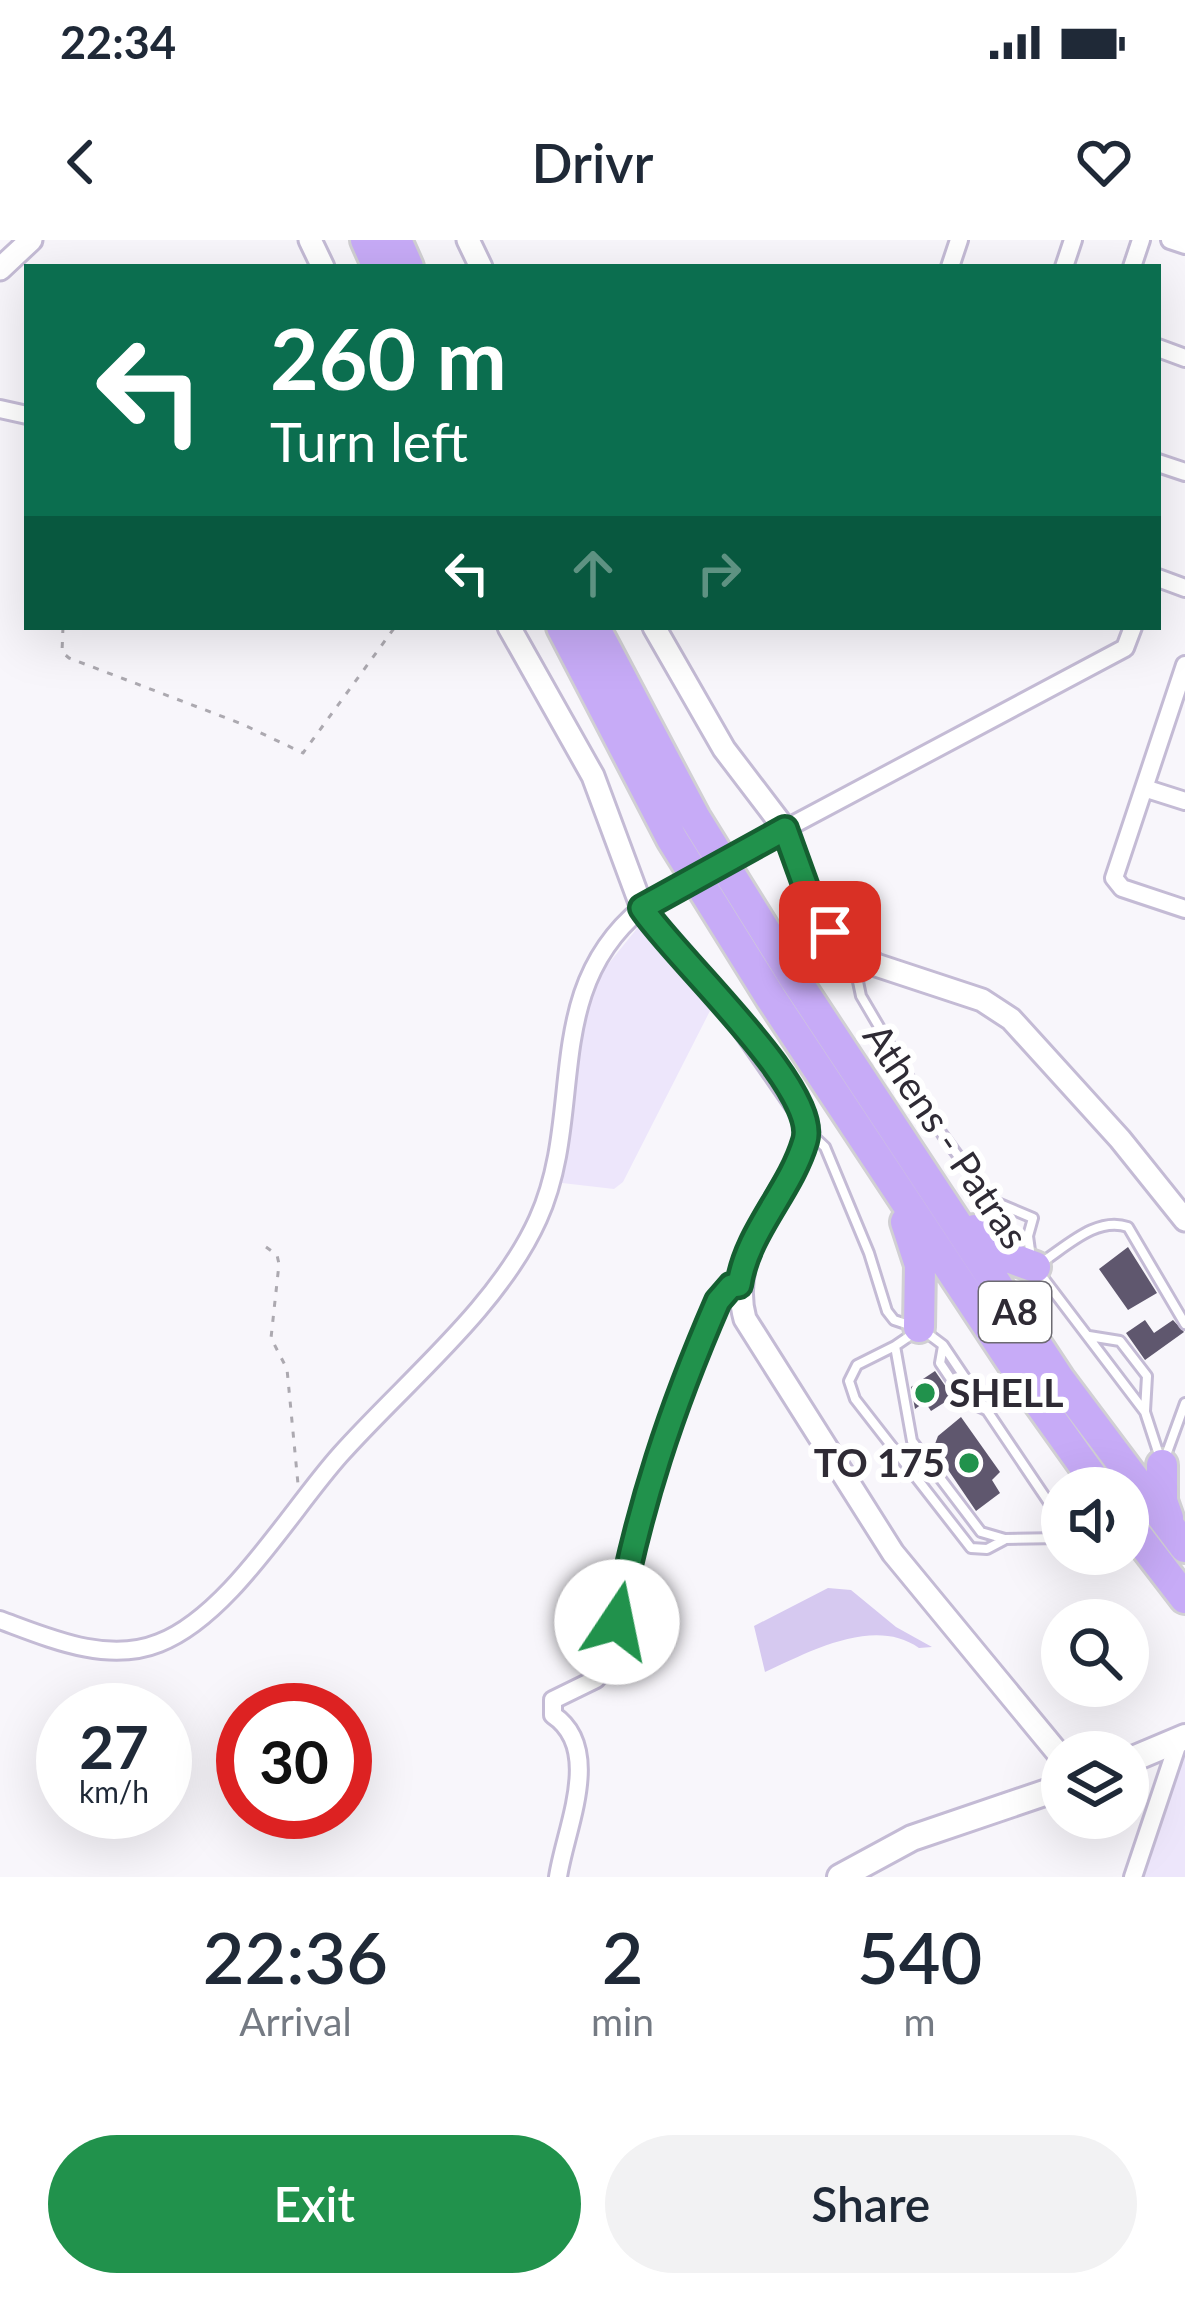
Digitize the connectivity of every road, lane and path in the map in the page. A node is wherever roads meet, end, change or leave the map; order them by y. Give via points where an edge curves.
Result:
1 (32, 240) edge
2 (1170, 240) edge
3 (1185, 245) edge
4 (0, 269) edge
5 (63, 630) edge
6 (393, 630) edge
7 (511, 630) edge
8 (564, 630) edge
9 (596, 630) edge
10 (656, 630) edge
11 (1132, 630) edge
12 (1185, 665) edge
13 (1181, 691) edge
14 (1144, 788) junction
15 (1185, 801) edge
16 (785, 829) junction
17 (642, 908) junction
18 (1185, 909) edge
19 (859, 956) junction
20 (808, 1132) junction
21 (889, 1149) junction
22 (1185, 1220) edge
23 (266, 1247) dead end
24 (1035, 1267) junction
25 (739, 1285) junction
26 (1185, 1324) edge
27 (1087, 1336) junction
28 (919, 1340) junction
29 (1185, 1402) edge
30 (1145, 1412) junction
31 (1162, 1465) junction
32 (1087, 1467) edge
33 (1041, 1489) edge
34 (299, 1504) junction
35 (1185, 1538) edge
36 (1041, 1539) edge
37 (1004, 1540) junction
38 (1185, 1547) edge
39 (1149, 1552) edge
40 (1149, 1563) edge
41 (1185, 1600) edge
42 (0, 1620) edge
43 (1041, 1732) edge
44 (1182, 1738) edge
45 (1149, 1752) edge
46 (1041, 1794) edge
47 (558, 1877) edge
48 (840, 1877) edge
49 (1133, 1877) edge

1 - 4 street
2 - 3 street
5 - 6 path via 69,658 303,753
7 - 17 street via 587,764
8 - 21 highway, Athens - Patras / Α8 via 672,839
9 - 21 highway, Athens - Patras / Α8
10 - 16 street via 724,749
11 - 16 street via 1125,648
12 - 13 street
13 - 14 street
14 - 15 street
14 - 18 street via 1114,878
16 - 17 street, bridge
16 - 19 street via 821,920
17 - 20 street via 766,1056 799,1102
17 - 34 street via 606,945 582,991 554,1174 527,1240
19 - 22 street via 982,1000 1011,1019
19 - 24 lane via 861,996 942,1133 995,1202 1034,1217 1028,1251
20 - 25 street via 745,1257
20 - 28 lane via 825,1147 887,1311
21 - 24 highway via 997,1253
21 - 28 highway via 920,1265
21 - 32 highway, Athens - Patras / Α8
21 - 38 highway, Athens - Patras / Α8
23 - 34 path via 279,1264 271,1338 287,1369
24 - 26 lane via 1115,1222 1128,1227
24 - 27 lane
25 - 43 street via 754,1337 884,1541
25 - 47 street via 718,1301 668,1419 611,1657 596,1679 554,1700 553,1715 570,1730 579,1769
27 - 30 lane
27 - 30 lane via 1120,1341 1147,1376
28 - 33 lane via 991,1412
28 - 37 lane via 912,1441 981,1532
28 - 37 lane via 857,1365 849,1381 855,1399 971,1548
29 - 31 lane
30 - 31 lane
31 - 35 highway via 1167,1517
34 - 42 street via 234,1586 154,1645 94,1648
36 - 37 lane
39 - 41 highway
40 - 41 highway
44 - 45 main road
44 - 49 street
46 - 48 main road via 913,1838

